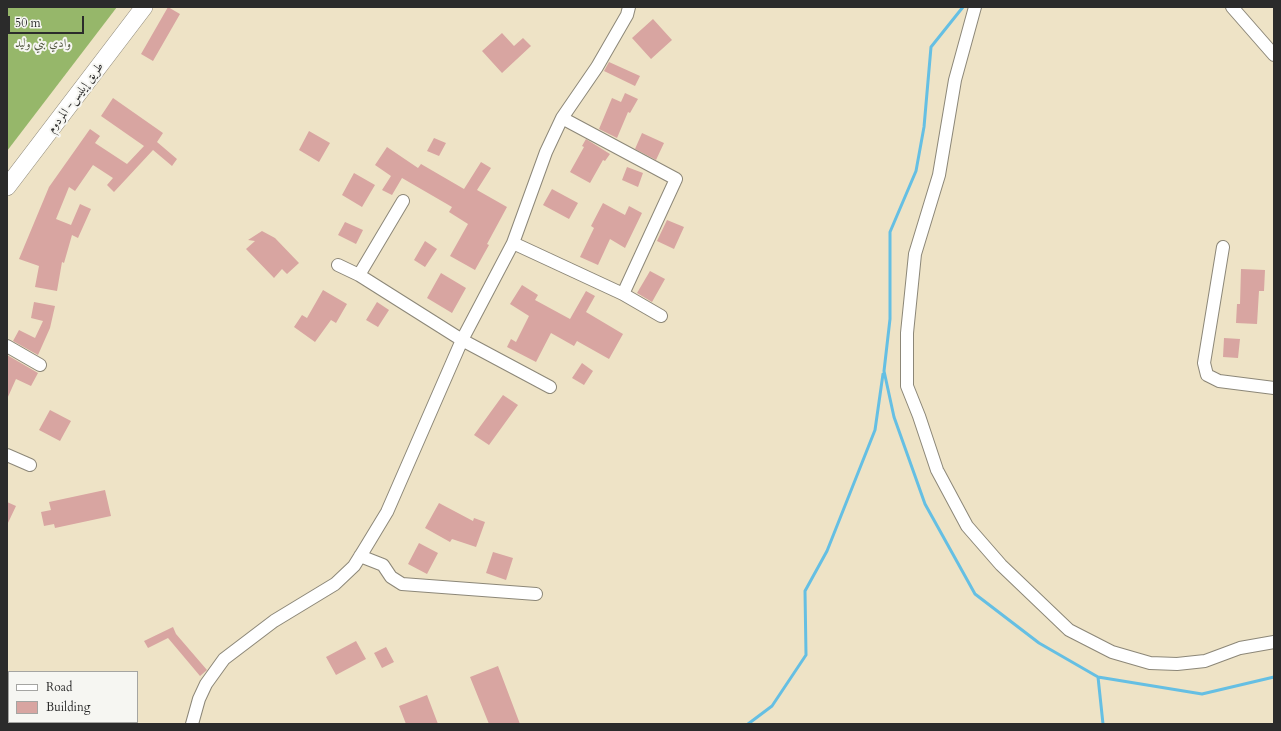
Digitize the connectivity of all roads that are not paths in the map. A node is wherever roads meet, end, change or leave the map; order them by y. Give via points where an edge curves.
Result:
1 (144, 7) edge
2 (629, 7) edge
3 (975, 7) edge
4 (1232, 7) edge
5 (1274, 55) edge
6 (562, 118) junction
7 (7, 187) edge
8 (402, 201) dead end
9 (513, 243) junction
10 (1223, 248) dead end
11 (338, 266) dead end
12 (359, 275) junction
13 (623, 294) junction
14 (661, 316) dead end
15 (462, 340) junction
16 (7, 346) edge
17 (40, 365) dead end
18 (550, 387) dead end
19 (1274, 388) edge
20 (7, 455) edge
21 (30, 465) dead end
22 (360, 556) junction
23 (536, 594) dead end
24 (1274, 642) edge
25 (192, 724) edge

1 - 7 highway, طريق إيليس- المردوم
2 - 6 street via 597,67
3 - 24 street via 955,80 939,175 915,254 907,333 907,386 937,470 967,526 1001,565 1069,630 1106,649 1150,663 1177,664 1205,661 1240,648
4 - 5 street
6 - 9 street via 546,152
6 - 13 street via 676,179
8 - 12 street
9 - 13 street
9 - 15 street
10 - 19 street via 1204,363 1207,375 1219,381
11 - 12 street
12 - 15 street
13 - 14 street
15 - 18 street
15 - 22 street via 387,512
16 - 17 street
20 - 21 street
22 - 23 street via 383,565 391,577 402,584
22 - 25 street via 335,584 274,621 224,659 214,671 202,694

